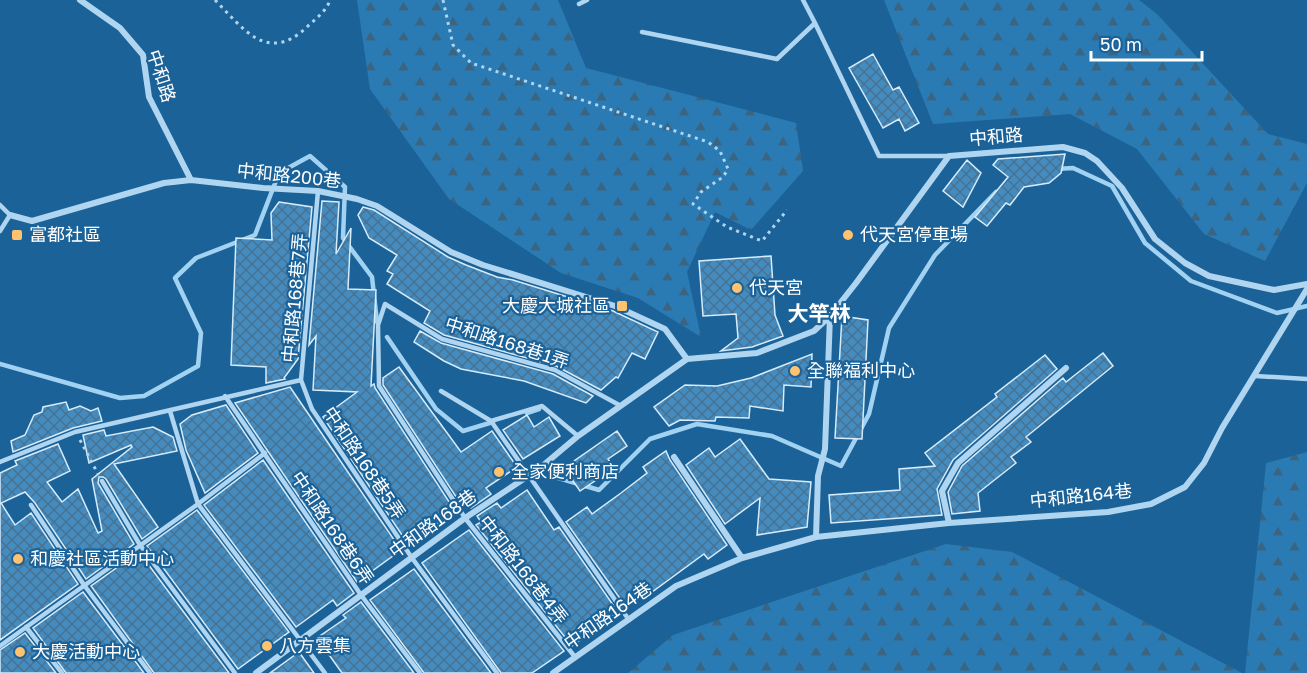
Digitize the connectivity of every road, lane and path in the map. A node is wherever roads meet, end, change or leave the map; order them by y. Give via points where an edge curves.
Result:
1 (80, 0) edge
2 (214, 0) edge
3 (330, 0) edge
4 (442, 0) edge
5 (587, 0) edge
6 (802, 0) edge
7 (579, 4) dead end
8 (815, 23) junction
9 (642, 32) dead end
10 (950, 156) junction
11 (191, 180) junction
12 (318, 191) junction
13 (0, 205) edge
14 (787, 210) dead end
15 (10, 215) junction
16 (0, 231) edge
17 (1307, 284) edge
18 (1307, 289) edge
19 (385, 304) joint
20 (830, 316) junction
21 (687, 359) junction
22 (1066, 368) dead end
23 (1255, 376) junction
24 (1307, 379) edge
25 (301, 380) junction
26 (441, 391) dead end
27 (225, 396) junction
28 (621, 406) junction
29 (170, 411) junction
30 (491, 421) junction
31 (75, 432) junction
32 (578, 436) junction
33 (265, 453) junction
34 (674, 457) dead end
35 (0, 462) edge
36 (527, 475) junction
37 (102, 481) joint
38 (198, 504) junction
39 (31, 505) dead end
40 (465, 518) junction
41 (949, 523) junction
42 (816, 537) junction
43 (140, 545) junction
44 (412, 558) junction
45 (742, 558) junction
46 (84, 585) junction
47 (361, 596) junction
48 (628, 620) junction
49 (26, 627) junction
50 (300, 640) junction
51 (0, 646) edge
52 (575, 657) junction
53 (62, 673) edge
54 (150, 673) edge
55 (235, 673) edge
56 (256, 673) edge
57 (325, 673) edge
58 (420, 673) edge
59 (497, 673) edge
60 (553, 673) edge

1 - 11 street, 中和路 via 120,28 143,56 149,96
2 - 3 path via 251,37 275,45 295,37 328,8
4 - 14 path via 453,45 471,63 708,142 720,151 728,169 723,177 700,192 693,204 727,227 762,241
5 - 7 lane
6 - 8 lane
8 - 9 lane via 777,58
8 - 10 lane via 879,156
10 - 17 street, 中和路 via 1063,147 1085,153 1122,188 1155,239 1185,263 1209,276 1274,290
10 - 20 street, 中和路
11 - 12 street, 中和路200巷
11 - 15 street, 中和路200巷 via 164,183 32,221
12 - 21 street, 中和路200巷 via 377,206 451,252 483,265 615,306 665,329
12 - 25 lane, 中和路168巷7弄
13 - 15 lane
15 - 16 lane
18 - 23 street, 中和路164巷
19 - 28 lane, 中和路168巷1弄 via 442,339 555,370
19 - 40 lane, 中和路168巷4弄 via 378,325 379,386
20 - 21 street, 中和路 via 814,331 757,353
20 - 42 street via 825,449 818,476
21 - 28 street, 中和路168巷
22 - 41 street via 958,463 942,492
23 - 24 lane
23 - 41 street, 中和路164巷 via 1185,488 1151,504 1108,512
25 - 27 lane, 中和路168巷7弄
25 - 44 lane, 中和路168巷5弄 via 312,409
26 - 30 lane
27 - 29 lane, 中和路168巷7弄
27 - 33 lane, 中和路168巷6弄
28 - 32 street, 中和路168巷
29 - 31 lane, 中和路168巷7弄
29 - 38 lane
30 - 32 lane via 542,406
30 - 36 lane
31 - 35 lane, 中和路168巷7弄
31 - 37 path
32 - 36 street, 中和路168巷
33 - 38 lane
33 - 47 lane, 中和路168巷6弄
34 - 45 street
36 - 40 street, 中和路168巷
36 - 48 lane
37 - 43 lane
38 - 43 lane
38 - 50 lane
39 - 46 lane
40 - 44 street, 中和路168巷
40 - 52 lane, 中和路168巷4弄
41 - 42 street, 中和路164巷
42 - 45 street, 中和路164巷
43 - 46 lane
43 - 55 lane
44 - 47 street, 中和路168巷
44 - 59 lane, 中和路168巷5弄
45 - 48 street, 中和路164巷 via 676,586
46 - 49 lane
46 - 54 lane
47 - 50 street, 中和路168巷
47 - 58 lane, 中和路168巷6弄
48 - 52 street, 中和路164巷
49 - 51 lane
49 - 53 lane
50 - 56 street, 中和路168巷
50 - 57 lane
52 - 60 street, 中和路164巷

